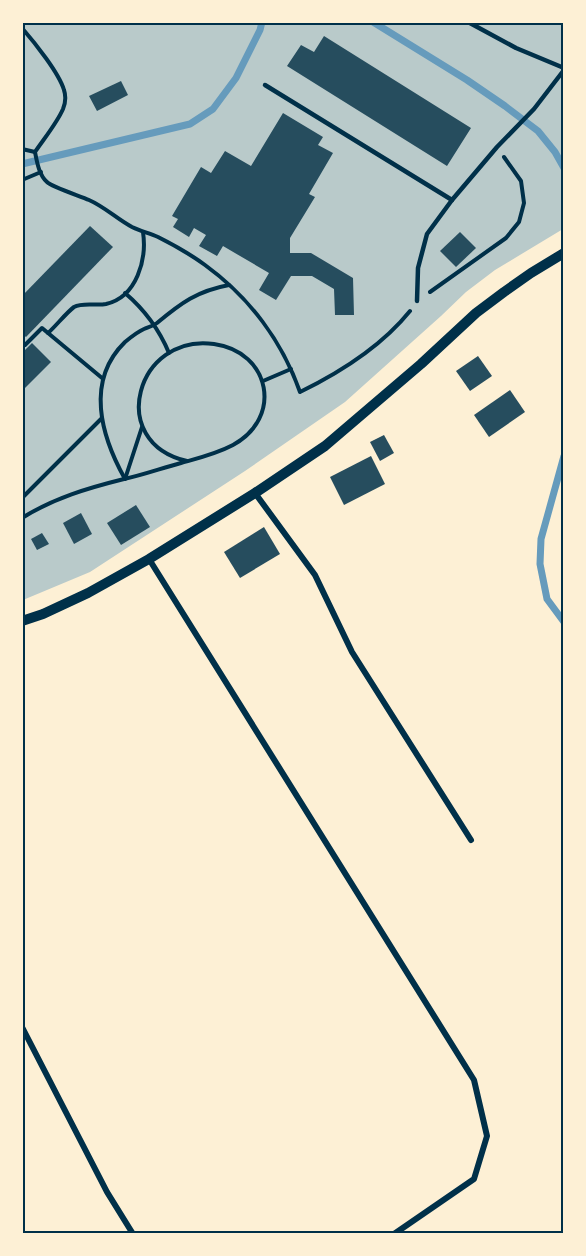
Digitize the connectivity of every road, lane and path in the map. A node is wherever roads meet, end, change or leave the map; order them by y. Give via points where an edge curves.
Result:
1 (468, 22) edge
2 (22, 28) edge
3 (564, 69) edge
4 (265, 85) dead end
5 (496, 147) junction
6 (22, 149) edge
7 (34, 152) junction
8 (40, 170) junction
9 (22, 180) edge
10 (452, 200) junction
11 (143, 231) junction
12 (564, 253) edge
13 (229, 285) junction
14 (125, 293) junction
15 (417, 302) junction
16 (155, 325) junction
17 (48, 333) junction
18 (22, 343) edge
19 (169, 353) junction
20 (291, 369) junction
21 (102, 378) junction
22 (263, 381) junction
23 (103, 417) junction
24 (142, 427) junction
25 (186, 461) junction
26 (124, 479) junction
27 (255, 493) junction
28 (22, 498) edge
29 (22, 518) edge
30 (149, 559) junction
31 (22, 621) edge
32 (471, 840) dead end
33 (22, 1027) edge
34 (133, 1233) edge
35 (394, 1233) edge

1 - 3 lane
2 - 7 path via 53,70 65,96 63,109
3 - 5 lane via 534,109
4 - 10 lane
5 - 10 lane
5 - 15 path via 521,181 524,203 519,222 506,238
6 - 7 path
7 - 8 path
8 - 9 path
8 - 11 path via 47,182 92,201
10 - 15 lane via 427,234 418,268
11 - 13 path via 192,256
11 - 14 path via 143,259 133,285
12 - 27 street via 494,299 325,446
13 - 16 path via 181,303
13 - 20 path via 263,322
14 - 16 path
14 - 17 path via 106,304 75,307
15 - 20 path via 373,347 320,382 300,392
16 - 19 path
16 - 21 path via 127,340 112,357
17 - 18 path via 42,328 25,345
17 - 21 path
19 - 22 path via 183,346 216,344 246,358
19 - 24 path via 148,372 140,390 138,409
20 - 22 path
21 - 23 path
22 - 25 path via 264,404 251,431 223,450
23 - 26 path
23 - 28 path
24 - 25 path via 160,450
24 - 26 path
25 - 26 path
26 - 29 path via 66,496
27 - 30 street
27 - 32 street via 315,575 352,652
30 - 31 street via 88,593
30 - 35 street via 474,1080 487,1136 474,1179
33 - 34 street via 106,1192

